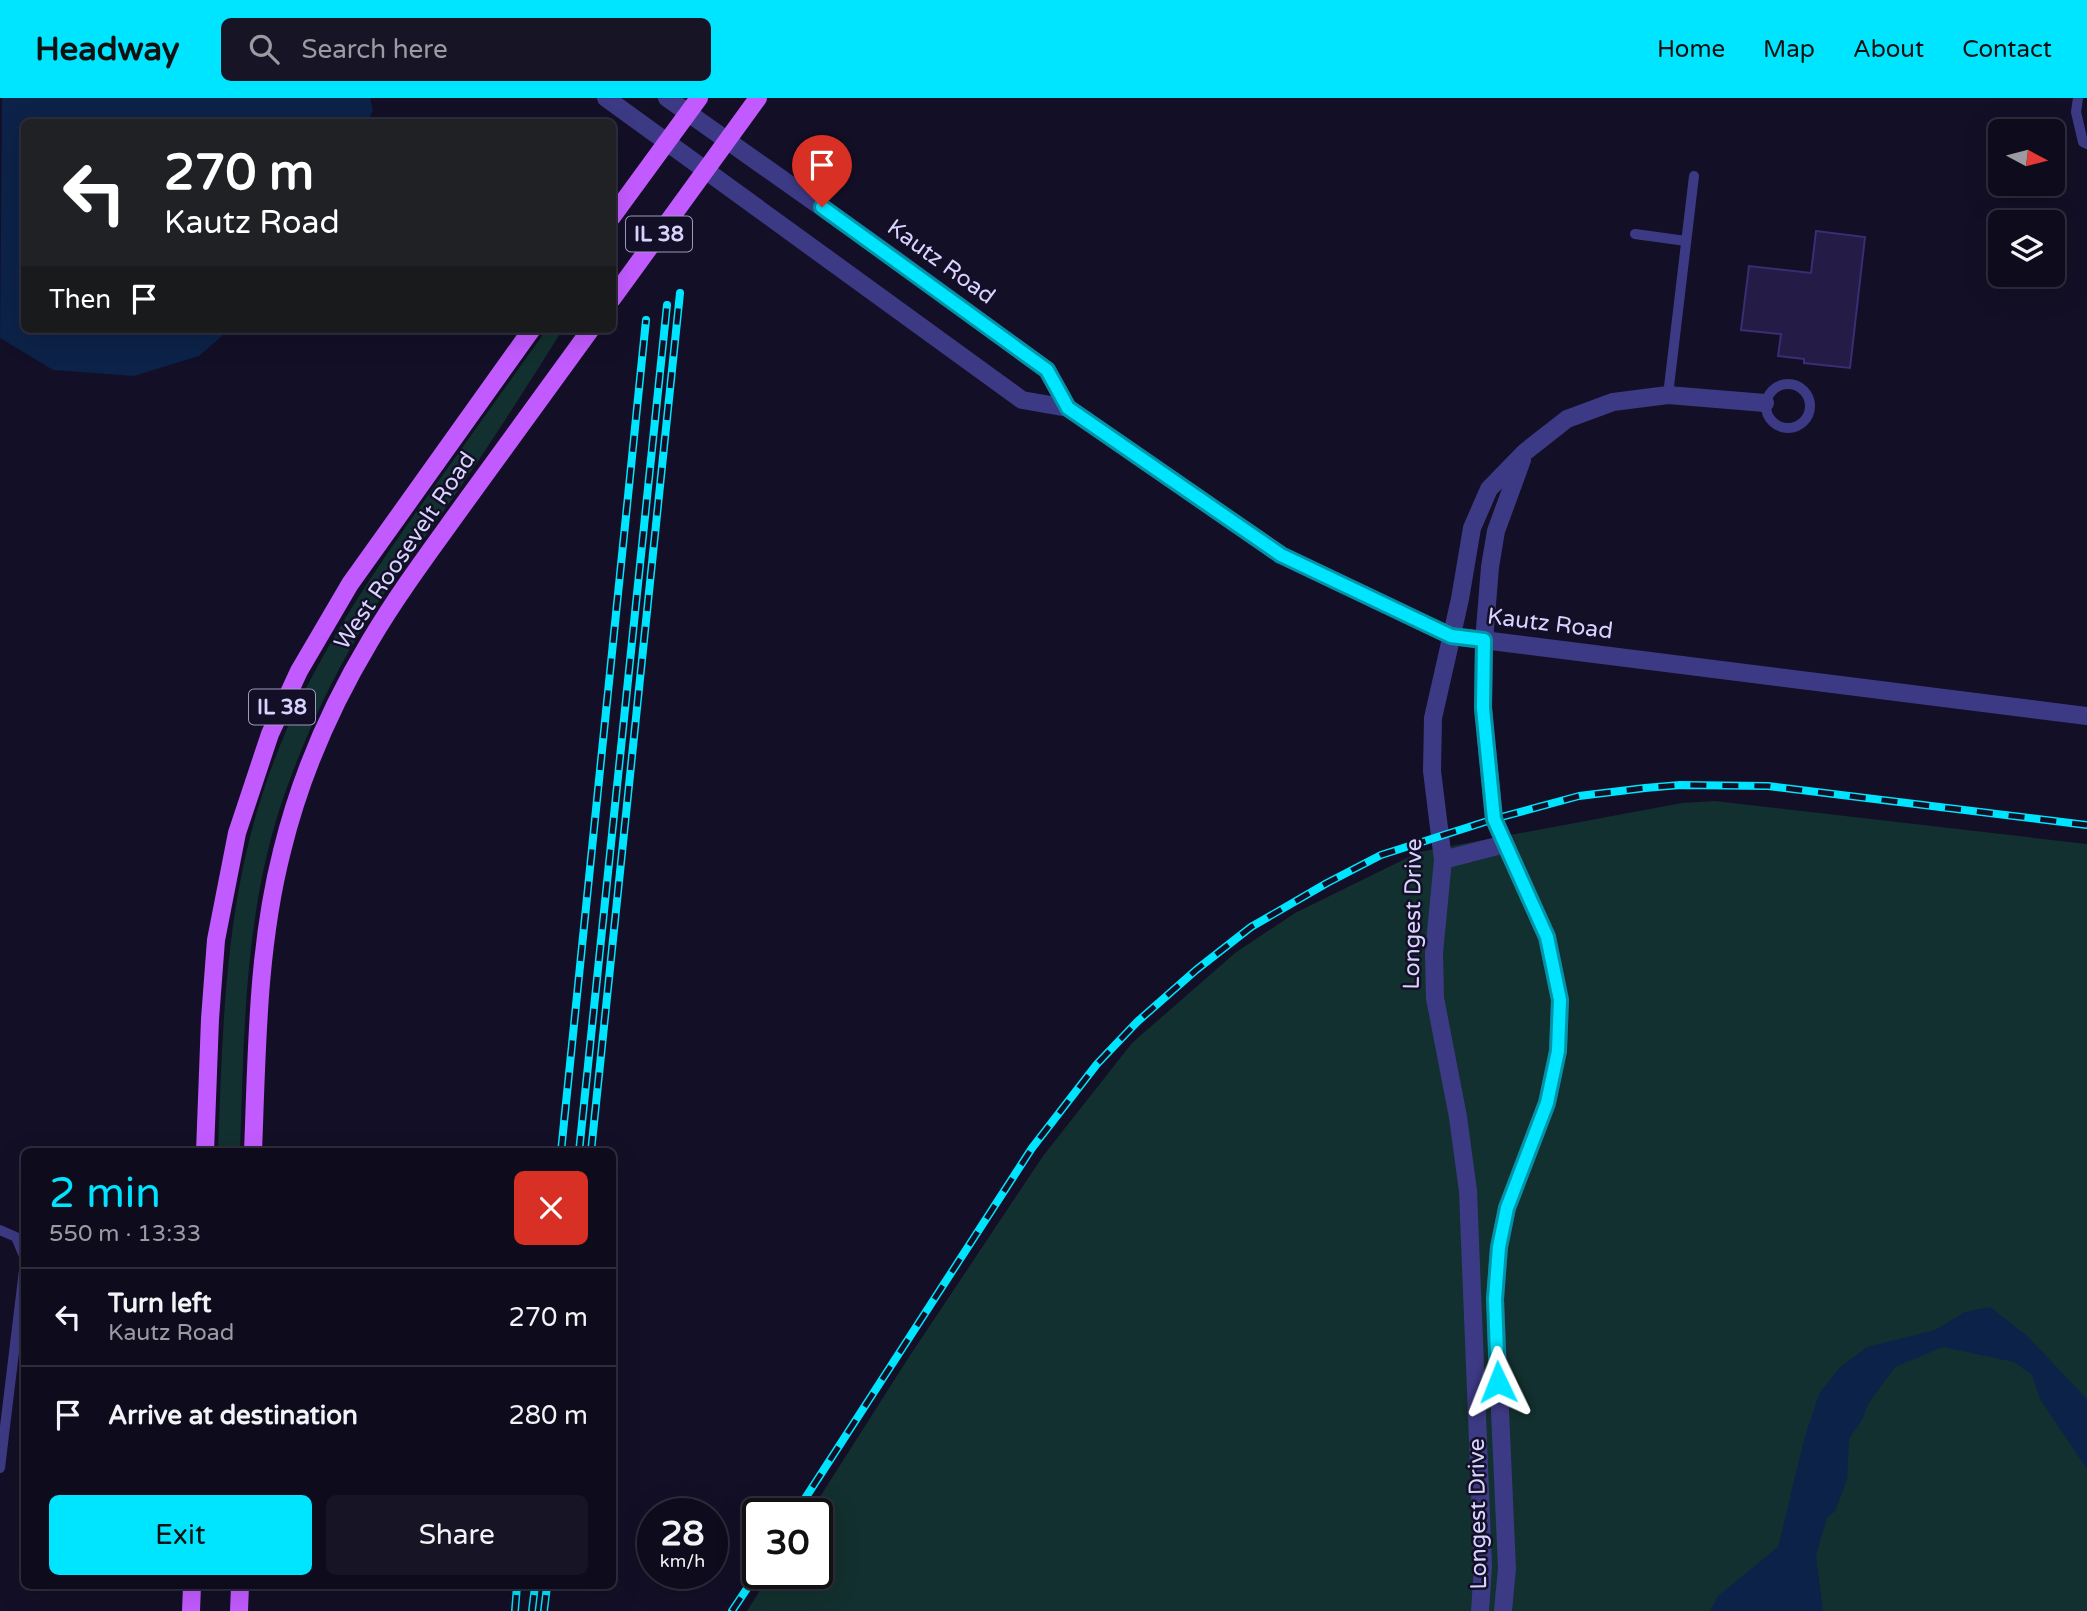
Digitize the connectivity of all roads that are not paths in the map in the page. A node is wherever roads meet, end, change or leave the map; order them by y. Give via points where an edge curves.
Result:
1 (606, 98) edge
2 (667, 98) edge
3 (698, 98) edge
4 (758, 98) edge
5 (2078, 98) edge
6 (687, 113) junction
7 (727, 140) junction
8 (667, 142) junction
9 (2087, 144) edge
10 (706, 170) junction
11 (1694, 176) dead end
12 (616, 212) edge
13 (1634, 234) dead end
14 (1686, 241) junction
15 (616, 294) edge
16 (529, 333) edge
17 (588, 333) edge
18 (1668, 395) junction
19 (1765, 403) junction
20 (1068, 408) junction
21 (1525, 452) junction
22 (1451, 636) junction
23 (1484, 640) junction
24 (2087, 716) edge
25 (1505, 844) junction
26 (1443, 860) junction
27 (205, 1148) edge
28 (253, 1148) edge
29 (0, 1230) edge
30 (21, 1249) edge
31 (21, 1295) edge
32 (0, 1468) edge
33 (192, 1589) edge
34 (240, 1589) edge
35 (191, 1611) edge
36 (239, 1611) edge
37 (1480, 1611) edge
38 (1503, 1611) edge

1 - 8 street, Kautz Road
2 - 6 street, Kautz Road
3 - 6 main road, IL 38
4 - 7 main road, IL 38
5 - 9 lane via 2076,111
6 - 7 street, Kautz Road
6 - 8 main road, IL 38
7 - 10 main road, IL 38
7 - 20 street, Kautz Road via 1047,370
8 - 10 street, Kautz Road
8 - 12 main road, IL 38
10 - 15 main road, IL 38
10 - 20 street, Kautz Road via 1022,400
11 - 14 lane
13 - 14 lane
14 - 18 lane
16 - 27 main road, West Roosevelt Road / IL 38 via 349,584 299,671 270,734 237,833 222,903 212,974
17 - 28 main road, West Roosevelt Road / IL 38 via 394,603 318,743 284,841 265,933
18 - 19 street, Longest Drive
18 - 21 street, Longest Drive via 1613,402 1567,419
19 - 19 lane via 1771,390 1791,383 1804,390 1810,409 1801,424 1784,428 1770,419
20 - 22 street, Kautz Road via 1281,555
21 - 22 street, Longest Drive via 1489,489 1472,528
21 - 23 street, Longest Drive via 1496,531
22 - 23 street, Kautz Road
22 - 26 street, Longest Drive via 1433,718 1432,771
23 - 24 street, Kautz Road
23 - 25 street, Longest Drive via 1489,781 1494,819
25 - 26 street
25 - 38 street, Longest Drive via 1547,937 1560,1000 1558,1051 1547,1103 1507,1208 1499,1247 1495,1299 1507,1568
26 - 37 street, Longest Drive via 1434,953 1435,998 1468,1191 1483,1566
29 - 30 lane via 16,1237
31 - 32 lane
33 - 35 main road
34 - 36 main road

